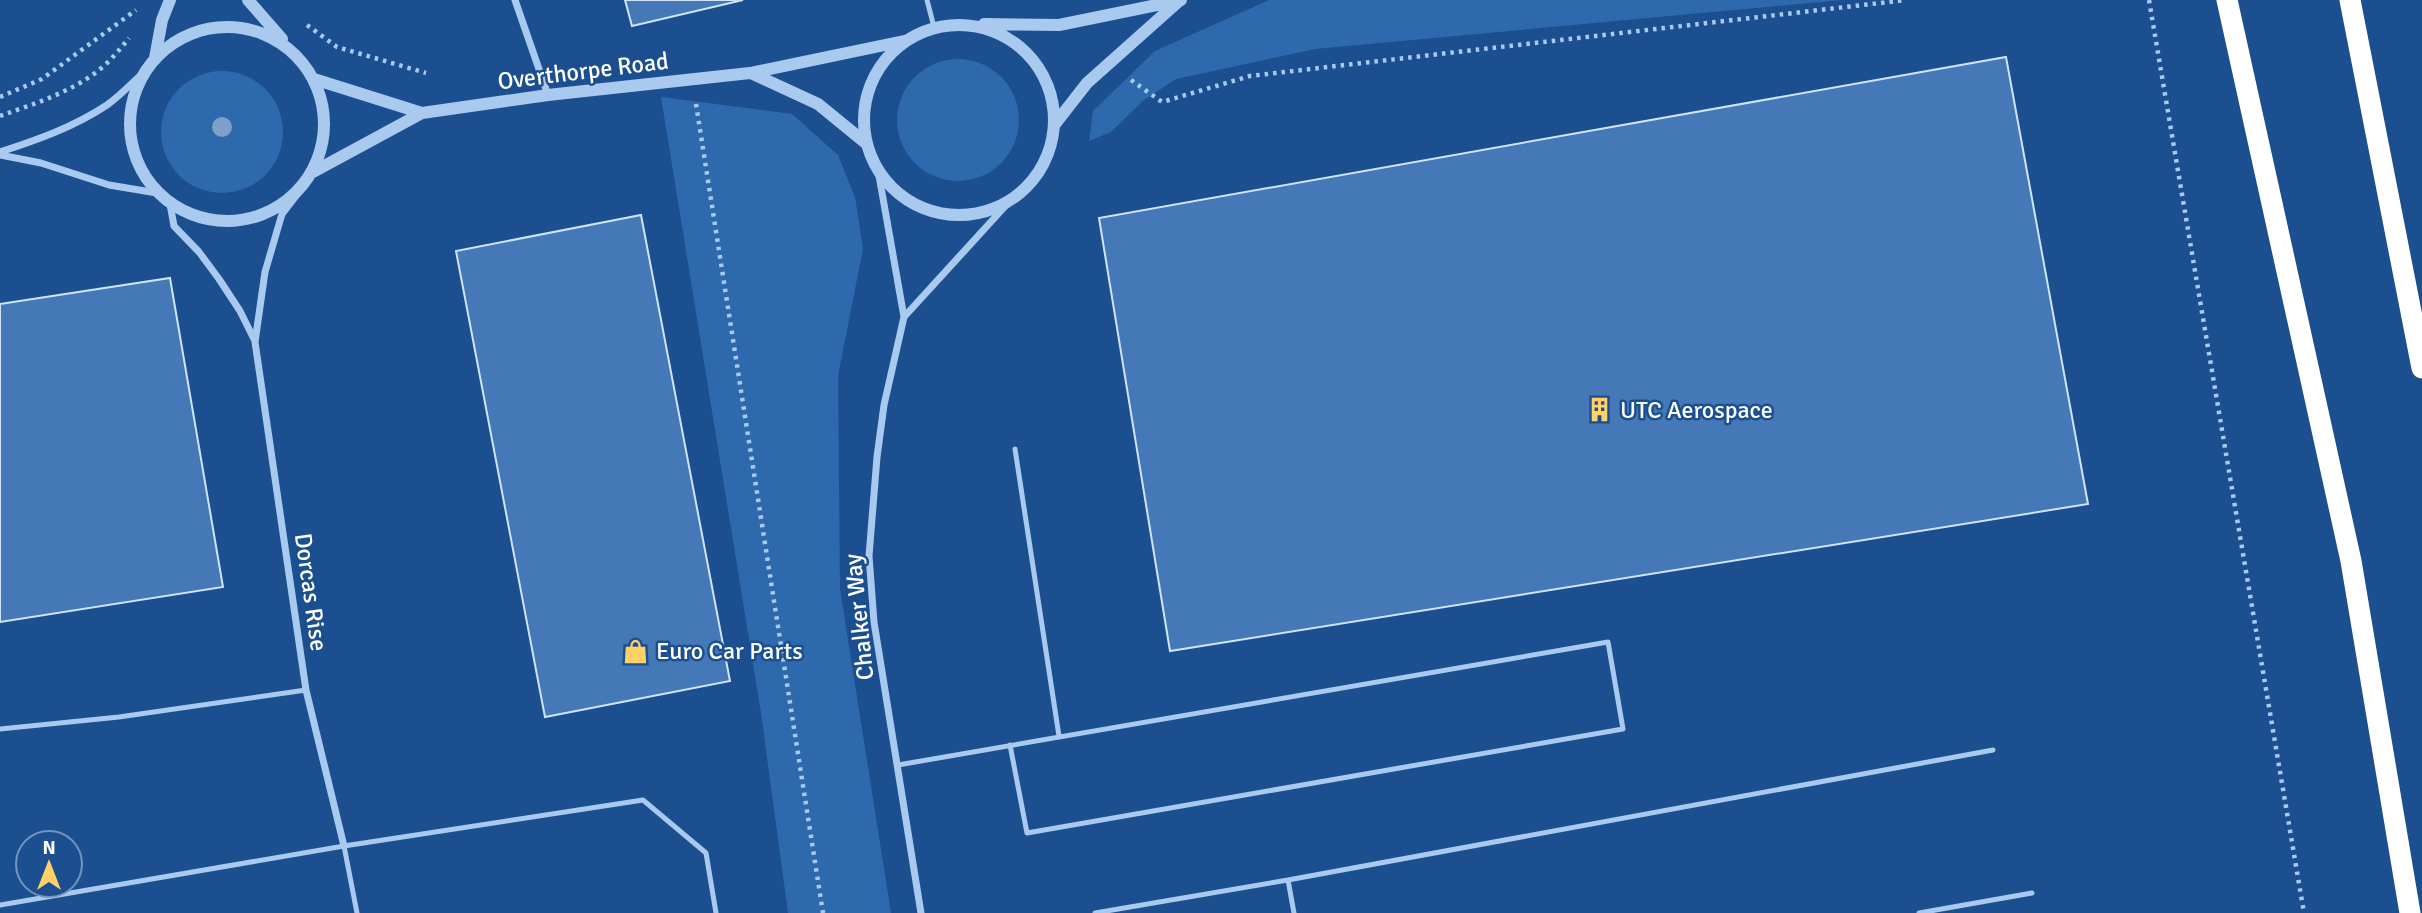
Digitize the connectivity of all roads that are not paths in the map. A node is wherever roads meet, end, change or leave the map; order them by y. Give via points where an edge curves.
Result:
1 (170, 0) edge
2 (248, 0) edge
3 (515, 0) edge
4 (927, 0) edge
5 (1180, 0) edge
6 (2227, 0) edge
7 (2350, 0) edge
8 (960, 24) junction
9 (934, 27) junction
10 (904, 41) junction
11 (298, 57) junction
12 (155, 58) junction
13 (144, 72) junction
14 (750, 73) junction
15 (314, 79) junction
16 (548, 95) junction
17 (422, 113) junction
18 (1055, 124) junction
19 (867, 144) junction
20 (0, 153) edge
21 (878, 170) junction
22 (313, 172) junction
23 (305, 184) junction
24 (158, 193) junction
25 (1009, 202) junction
26 (170, 204) junction
27 (904, 317) junction
28 (255, 342) junction
29 (2422, 368) edge
30 (1015, 449) dead end
31 (306, 690) junction
32 (0, 729) edge
33 (1059, 736) junction
34 (1010, 745) junction
35 (1993, 750) dead end
36 (898, 765) junction
37 (344, 846) junction
38 (1288, 880) junction
39 (2032, 893) dead end
40 (0, 905) edge
41 (357, 913) edge
42 (716, 913) edge
43 (921, 913) edge
44 (1095, 913) edge
45 (1294, 913) edge
46 (1919, 913) edge
47 (2410, 913) edge

1 - 12 street
2 - 11 street
3 - 16 street
4 - 9 lane
5 - 8 street via 1059,25
5 - 18 street via 1087,83
6 - 47 highway via 2351,561
7 - 29 highway
8 - 9 street
8 - 18 street via 991,29 1018,43 1039,66 1052,93
9 - 10 street
10 - 14 street, Overthorpe Road
10 - 19 street via 883,61 869,86 864,115
11 - 12 street via 273,38 243,28 211,28 181,38
11 - 15 street
12 - 13 street
13 - 20 street via 109,104 88,116
13 - 24 street via 129,121 132,148 141,172
14 - 16 street, Overthorpe Road
14 - 19 street via 818,104
15 - 17 street, Overthorpe Road
15 - 22 street via 325,125
16 - 17 street, Overthorpe Road
17 - 22 street, Overthorpe Road
18 - 25 street via 1049,155 1033,181
19 - 21 street
20 - 24 street via 109,185
21 - 25 street via 897,192 923,208 951,215 981,213
21 - 27 street, Chalker Way
22 - 23 street
23 - 26 street via 283,205 256,218 226,222 197,217
23 - 28 street, Dorcas Rise via 282,214 265,272
24 - 26 street
25 - 27 street, Chalker Way
26 - 28 street, Dorcas Rise via 174,226 219,279
27 - 36 street, Chalker Way via 884,405 869,556 874,622
28 - 31 street, Dorcas Rise
30 - 33 lane
31 - 32 lane
31 - 37 street, Dorcas Rise
33 - 34 lane
33 - 34 lane via 1608,642 1623,729 1027,833
34 - 36 lane
35 - 38 lane
36 - 43 street, Chalker Way
37 - 40 lane
37 - 41 lane
37 - 42 lane via 643,800 706,853
38 - 44 lane
38 - 45 lane
39 - 46 lane

